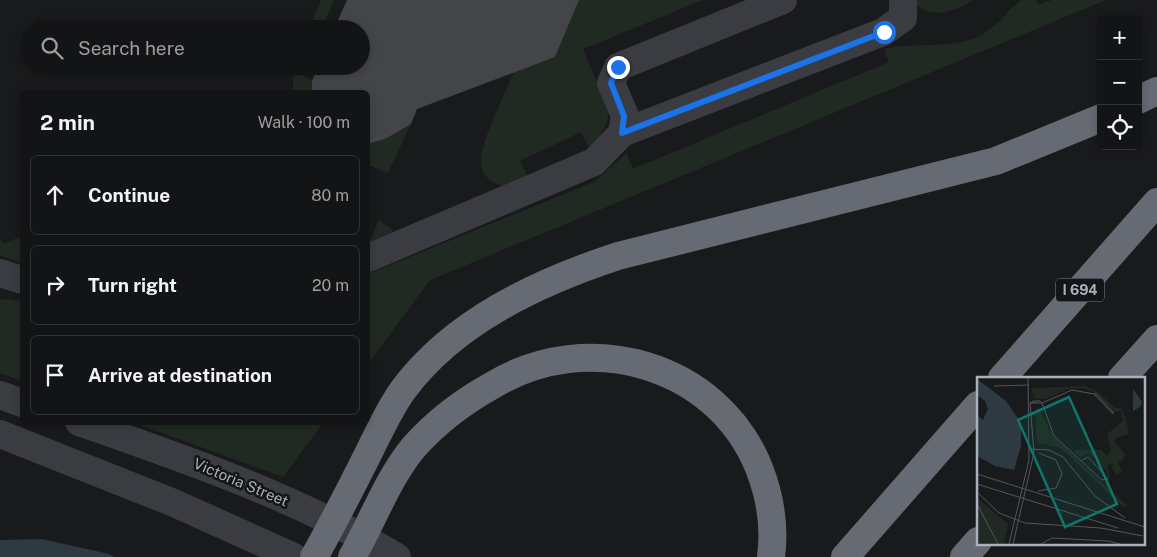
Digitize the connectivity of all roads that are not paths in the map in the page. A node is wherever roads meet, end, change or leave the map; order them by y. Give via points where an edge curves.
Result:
1 (783, 0) edge
2 (902, 0) edge
3 (1157, 91) edge
4 (1142, 98) edge
5 (1097, 120) edge
6 (622, 133) junction
7 (1157, 202) edge
8 (370, 257) edge
9 (0, 273) edge
10 (20, 279) edge
11 (1157, 339) edge
12 (1003, 377) edge
13 (1123, 377) edge
14 (0, 395) edge
15 (20, 402) edge
16 (977, 406) edge
17 (88, 425) edge
18 (0, 434) edge
19 (333, 523) junction
20 (977, 542) edge
21 (358, 547) edge
22 (294, 557) edge
23 (314, 557) edge
24 (397, 557) edge
25 (770, 557) edge
26 (845, 557) edge
27 (964, 557) edge

1 - 6 street via 618,67 611,83 624,116
2 - 6 street via 903,18 884,32
3 - 4 highway
5 - 19 highway via 996,161 618,256 572,271 520,296 478,321 422,366 389,414
6 - 8 street via 594,162
7 - 12 highway, I 694
9 - 10 street
11 - 13 highway
14 - 15 street
16 - 26 highway
17 - 19 street, Victoria Street via 262,489
18 - 22 street via 174,503
19 - 21 street, Victoria Street
19 - 23 highway
20 - 27 highway
21 - 24 street, Victoria Street
21 - 25 highway via 394,476 412,449 436,425 492,385 521,370 552,360 611,357 659,369 694,388 739,430 766,486 772,520

